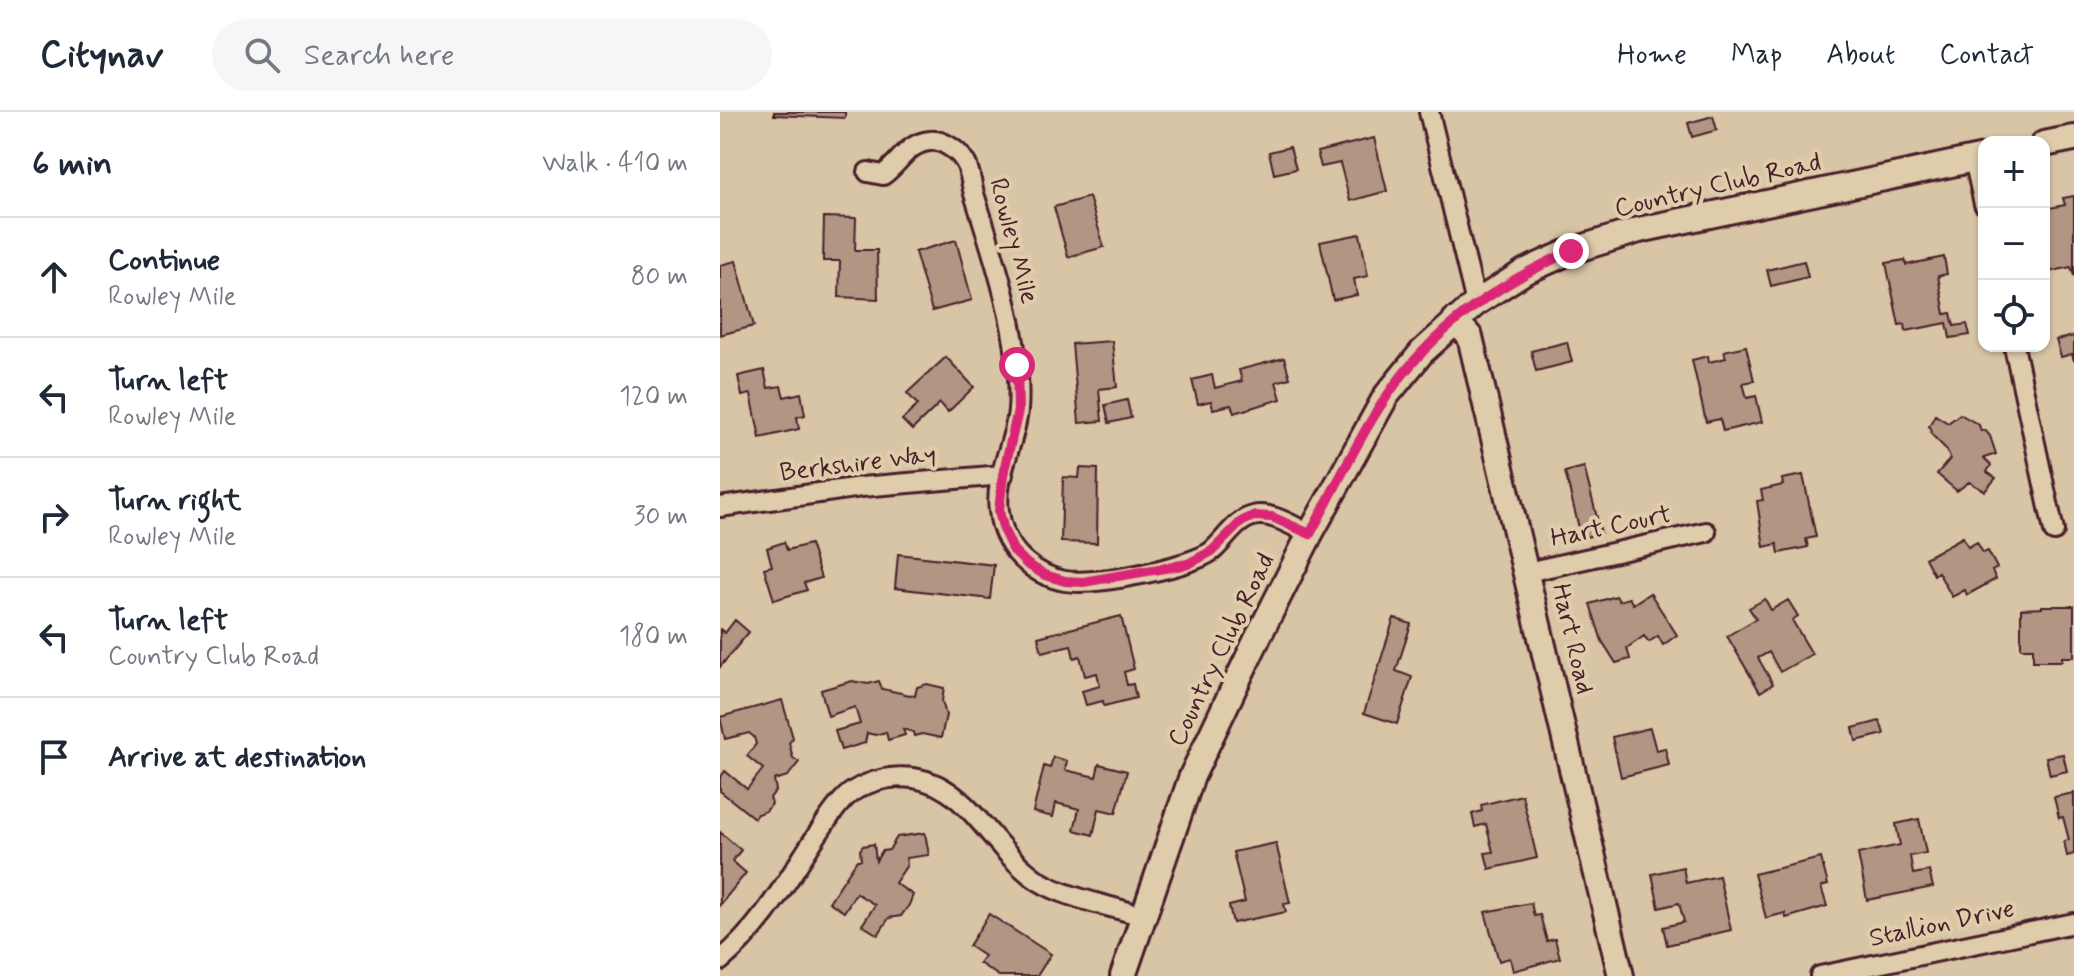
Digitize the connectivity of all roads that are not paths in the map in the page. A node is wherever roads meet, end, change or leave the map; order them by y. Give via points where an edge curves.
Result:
1 (1429, 112) edge
2 (2074, 138) edge
3 (2050, 143) edge
4 (1978, 158) edge
5 (868, 172) dead end
6 (1476, 303) junction
7 (1455, 320) junction
8 (2015, 352) edge
9 (1003, 475) junction
10 (720, 507) edge
11 (2054, 531) dead end
12 (1706, 532) dead end
13 (1310, 534) junction
14 (1527, 572) junction
15 (1142, 916) junction
16 (2074, 923) edge
17 (720, 961) edge
18 (1123, 976) edge
19 (1621, 976) edge
20 (1820, 976) edge

1 - 6 street
2 - 3 main road
4 - 6 main road, Country Club Road via 1639,230 1524,272
5 - 9 street, Rowley Mile via 883,175 915,145 934,140 950,146 965,162 998,263 1017,365 1018,411
6 - 7 main road, Country Club Road
7 - 13 main road, Country Club Road via 1386,396
7 - 14 main road, Hart Road via 1470,337
8 - 11 street
9 - 10 street, Berkshire Way via 861,487
9 - 13 street, Rowley Mile via 999,511 1013,550 1045,575 1065,581 1188,564 1253,516 1272,517
12 - 14 street, Hart Court
13 - 15 main road, Country Club Road via 1192,776
14 - 19 main road, Hart Road
15 - 17 street via 1043,883 1007,855 949,790 926,780 892,778 867,784 842,800 759,922
15 - 18 main road, Country Club Road
16 - 20 street, Stallion Drive

